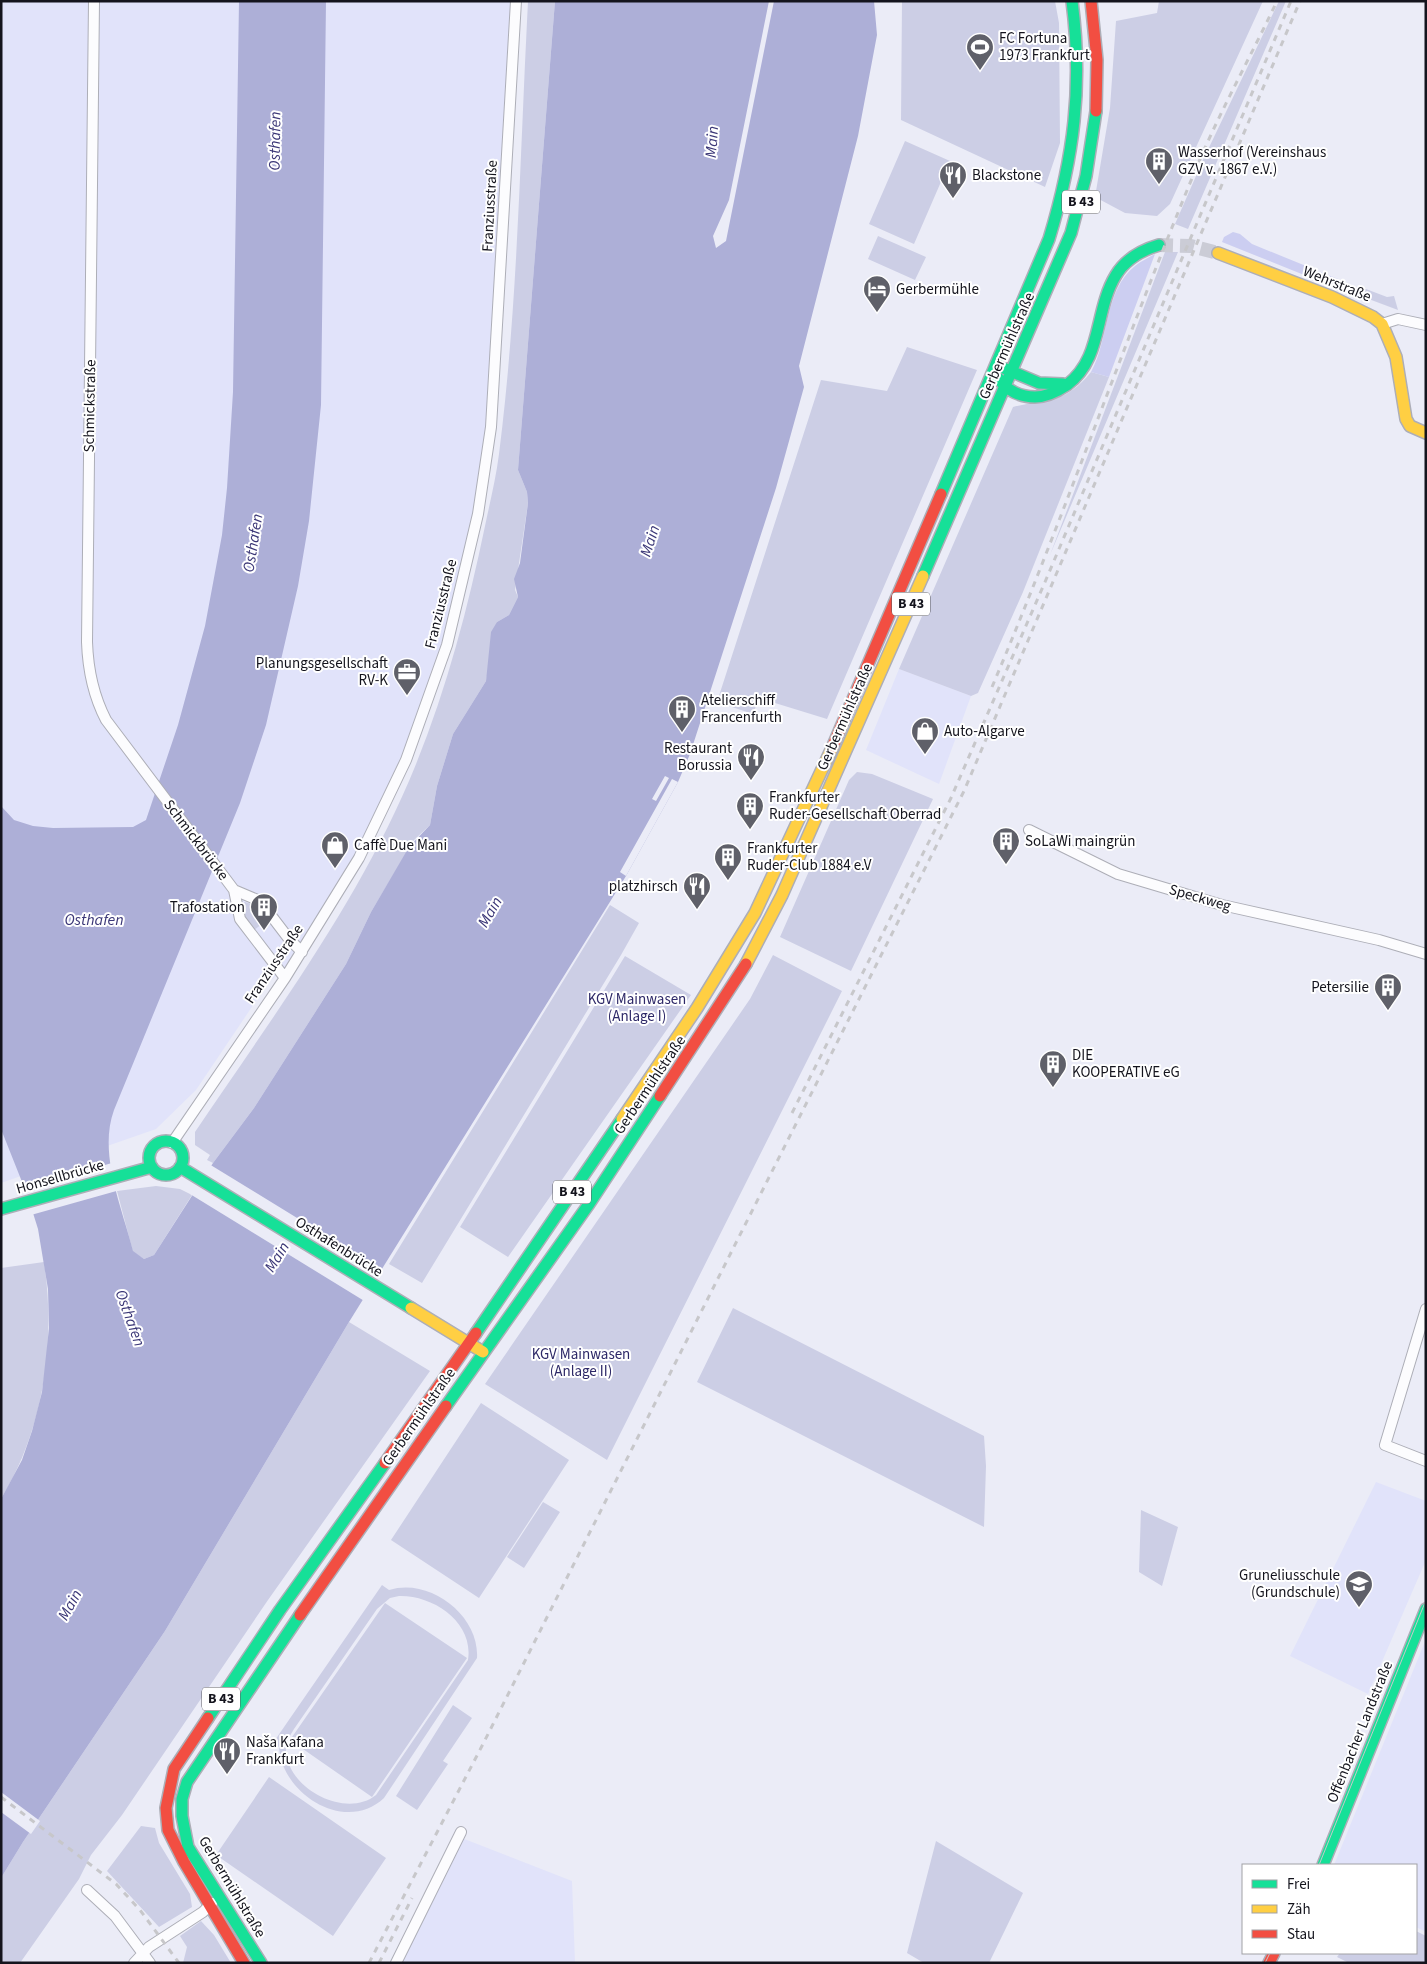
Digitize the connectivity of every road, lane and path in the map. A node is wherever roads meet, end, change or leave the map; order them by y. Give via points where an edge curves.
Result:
1 (94, 1) edge
2 (516, 1) edge
3 (1072, 1) edge
4 (1091, 1) edge
5 (1159, 245) tunnel mouth
6 (1218, 253) tunnel mouth
7 (1382, 324) junction
8 (1426, 325) edge
9 (995, 364) junction
10 (1011, 372) junction
11 (1071, 382) junction
12 (1004, 387) junction
13 (1426, 433) edge
14 (830, 754) junction
15 (844, 759) junction
16 (157, 790) joint
17 (1029, 830) dead end
18 (234, 890) junction
19 (302, 952) junction
20 (1426, 954) edge
21 (285, 978) junction
22 (172, 1143) junction
23 (152, 1167) junction
24 (180, 1167) junction
25 (1, 1209) edge
26 (1426, 1309) edge
27 (469, 1343) junction
28 (483, 1352) junction
29 (1426, 1461) edge
30 (1426, 1609) edge
31 (461, 1832) dead end
32 (1323, 1864) edge
33 (87, 1890) dead end
34 (216, 1893) junction
35 (210, 1907) junction
36 (144, 1952) junction
37 (134, 1963) edge
38 (150, 1963) edge
39 (244, 1963) edge
40 (261, 1963) edge
41 (396, 1963) edge

1 - 16 street, Schmickstraße via 88,664 96,702
2 - 19 street, Franziusstraße via 495,380 486,469 468,562 447,645 391,796 360,858
3 - 9 main road, Gerbermühlstraße / B 43 via 1079,61 1078,116 1069,171 1049,239
4 - 10 main road, Gerbermühlstraße / B 43 via 1098,62 1098,106 1086,184 1062,260
5 - 11 main road via 1133,257 1116,276 1090,359
6 - 7 main road, Wehrstraße via 1369,313
7 - 8 street via 1398,319
7 - 13 main road via 1393,348 1406,419 1410,426
9 - 10 main road
9 - 12 main road
9 - 14 main road, Gerbermühlstraße / B 43
10 - 11 main road via 1044,386
10 - 12 main road, Gerbermühlstraße / B 43
11 - 12 main road via 1052,394 1038,397
12 - 15 main road, Gerbermühlstraße / B 43
14 - 15 main road
14 - 27 main road, Gerbermühlstraße / B 43 via 759,904 731,955
15 - 28 main road, Gerbermühlstraße / B 43 via 782,895 744,967 589,1204
16 - 18 street, Schmickbrücke
17 - 20 street, Speckweg via 1118,874 1222,905 1379,940
18 - 19 street via 260,901
18 - 21 street via 240,919
19 - 21 street, Franziusstraße
21 - 22 street, Franziusstraße
22 - 23 main road via 162,1142 153,1148 149,1157
22 - 24 main road via 182,1153
23 - 24 main road via 158,1173 168,1175
23 - 25 main road, Honsellbrücke
24 - 27 main road, Osthafenbrücke
26 - 29 street via 1385,1445
27 - 28 main road, Osthafenbrücke
27 - 35 main road, Gerbermühlstraße / B 43 via 280,1610 174,1769 166,1808 168,1830
28 - 34 main road, Gerbermühlstraße / B 43 via 187,1782 182,1799 184,1832 188,1847
30 - 32 main road, Offenbacher Landstraße
31 - 41 street
33 - 36 street via 115,1916
34 - 35 street
34 - 40 main road, Gerbermühlstraße / B 43
35 - 36 street
35 - 39 main road, Gerbermühlstraße / B 43
36 - 37 street
36 - 38 street

